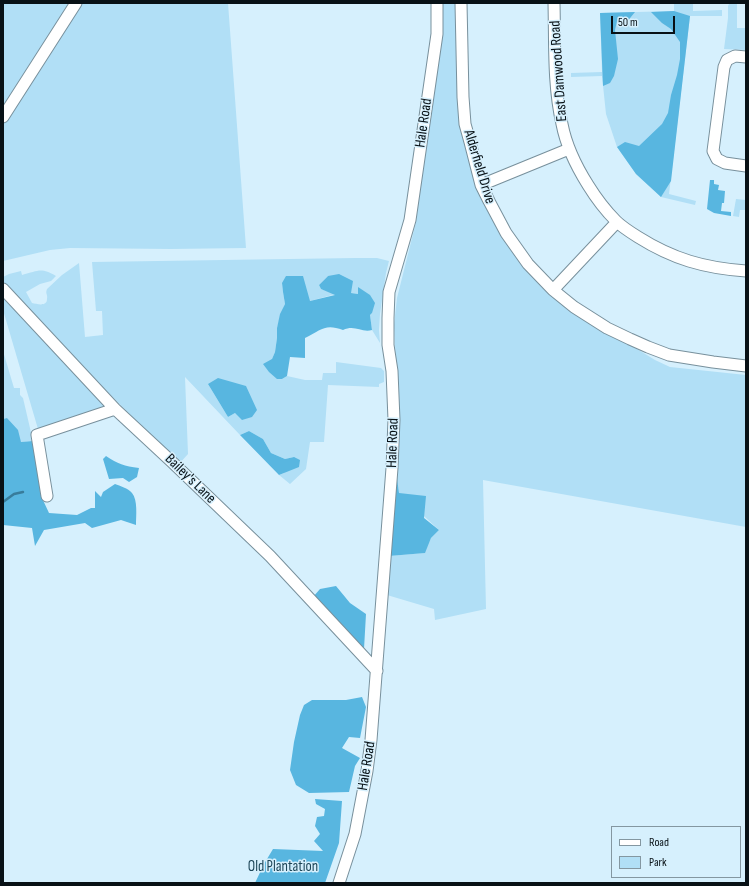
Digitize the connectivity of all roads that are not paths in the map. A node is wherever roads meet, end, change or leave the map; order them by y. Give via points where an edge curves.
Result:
1 (76, 3) edge
2 (437, 3) edge
3 (460, 3) edge
4 (554, 3) edge
5 (746, 57) edge
6 (3, 117) edge
7 (569, 150) junction
8 (746, 166) edge
9 (482, 185) junction
10 (617, 222) junction
11 (746, 271) edge
12 (3, 289) edge
13 (554, 290) junction
14 (746, 366) edge
15 (115, 409) junction
16 (47, 496) dead end
17 (377, 671) junction
18 (339, 883) edge

1 - 6 street
2 - 17 street, Hale Road via 437,34 410,220 389,292 388,345 394,420
3 - 9 street, Alderfield Drive via 466,124
4 - 7 street, East Damwood Road via 557,90
5 - 8 street via 735,56 727,60 724,67 714,151 718,159 725,163
7 - 9 street
7 - 10 street, East Damwood Road via 600,203
9 - 13 street, Alderfield Drive via 506,233 528,264
10 - 11 street, East Damwood Road via 676,257 703,265
10 - 13 street
12 - 15 street, Bailey's Lane
13 - 14 street, Alderfield Drive via 574,307 607,328 648,347 669,355
15 - 16 street via 37,435
15 - 17 street, Bailey's Lane via 270,556
17 - 18 street, Hale Road via 367,771 355,834

